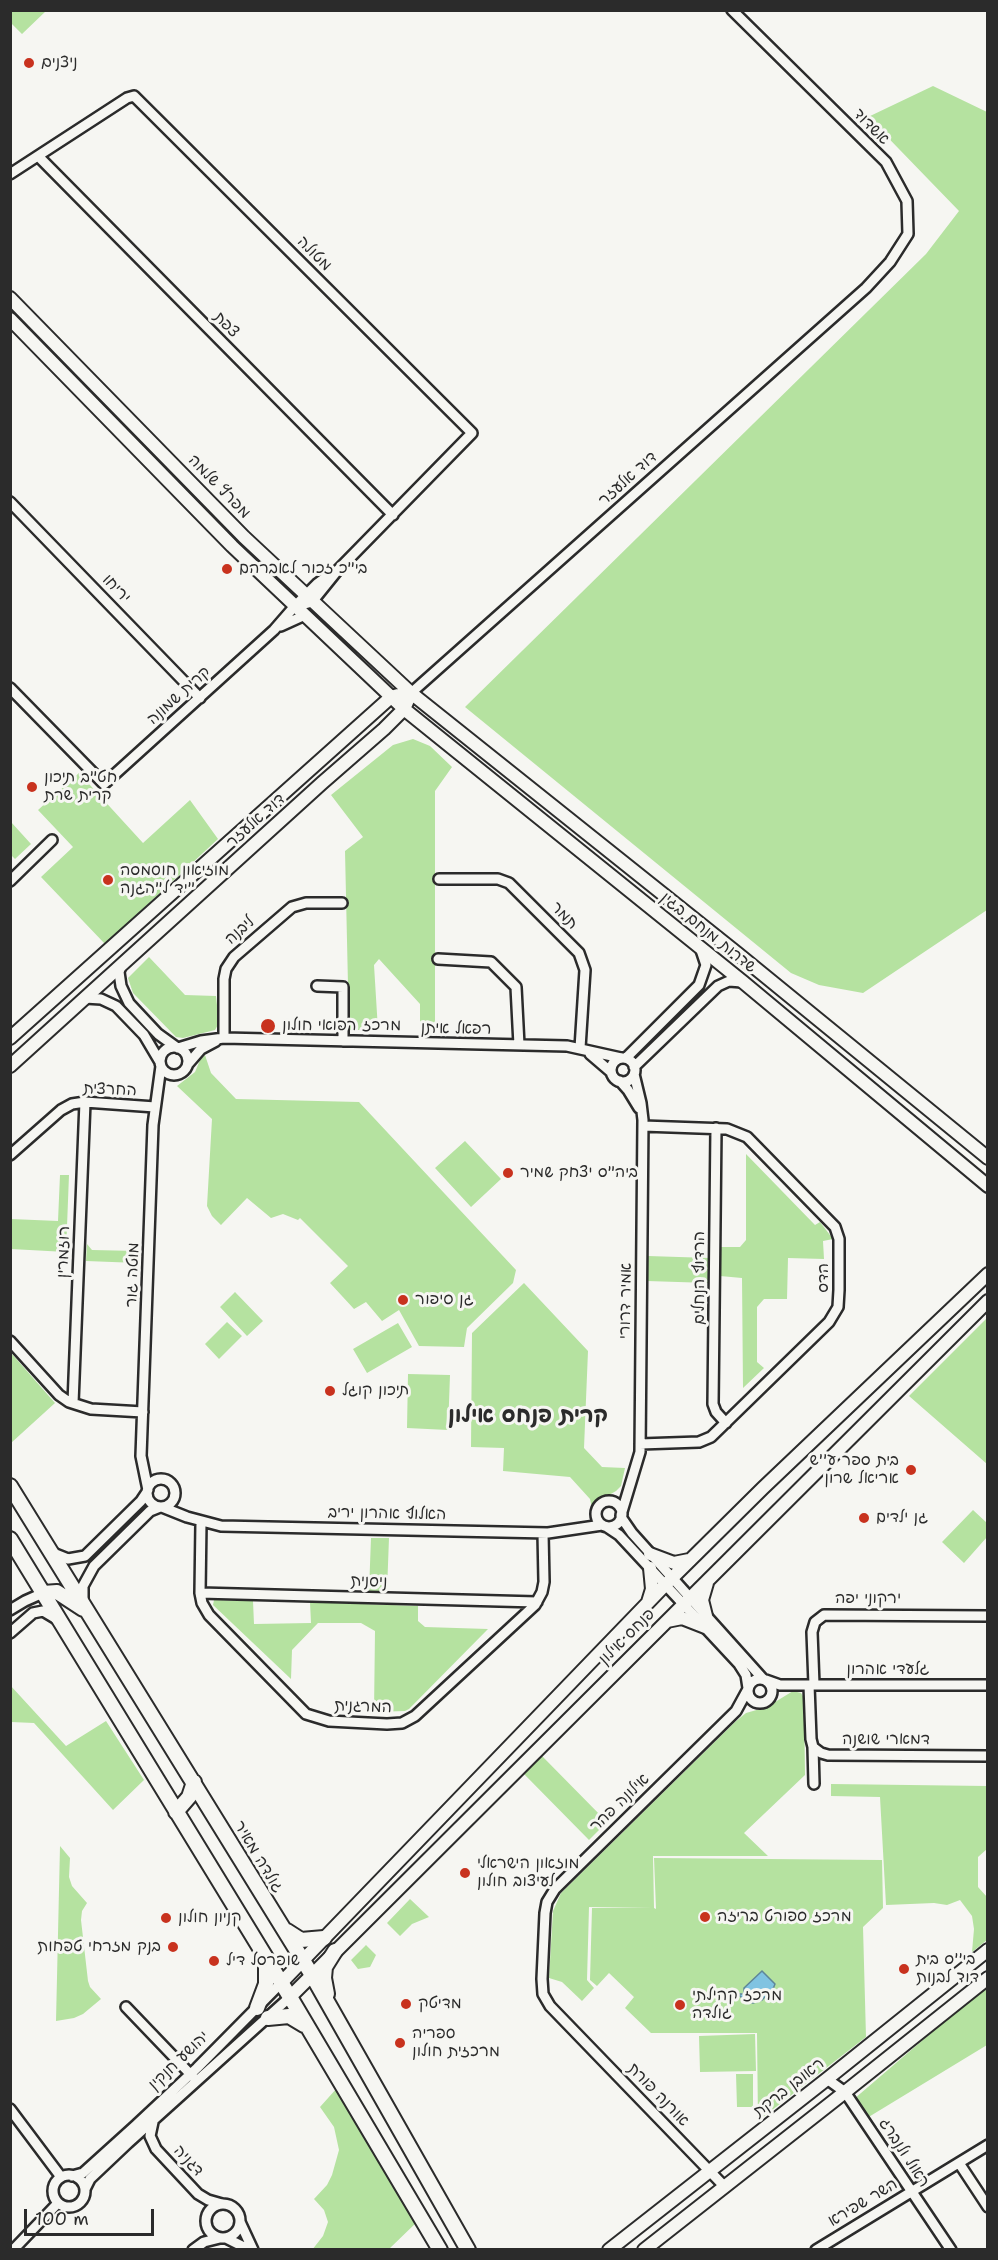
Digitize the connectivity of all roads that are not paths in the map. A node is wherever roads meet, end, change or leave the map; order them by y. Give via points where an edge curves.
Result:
1 (732, 10) edge
2 (38, 156) junction
3 (10, 174) edge
4 (866, 288) joint
5 (10, 298) edge
6 (10, 319) edge
7 (10, 502) edge
8 (393, 515) junction
9 (308, 598) junction
10 (298, 611) junction
11 (10, 688) edge
12 (411, 693) junction
13 (391, 697) junction
14 (200, 698) junction
15 (404, 709) junction
16 (418, 721) junction
17 (384, 729) junction
18 (52, 840) dead end
19 (12, 876) edge
20 (439, 879) dead end
21 (342, 903) dead end
22 (696, 943) junction
23 (438, 959) dead end
24 (121, 966) junction
25 (746, 984) junction
26 (317, 986) dead end
27 (85, 998) junction
28 (10, 1038) edge
29 (224, 1038) junction
30 (344, 1041) junction
31 (519, 1045) junction
32 (177, 1047) junction
33 (580, 1048) junction
34 (623, 1058) junction
35 (161, 1064) junction
36 (188, 1064) junction
37 (10, 1066) edge
38 (634, 1071) junction
39 (611, 1072) junction
40 (179, 1074) junction
41 (620, 1081) junction
42 (157, 1096) junction
43 (85, 1102) junction
44 (155, 1107) junction
45 (643, 1122) junction
46 (716, 1128) junction
47 (10, 1155) edge
48 (987, 1158) edge
49 (987, 1186) edge
50 (987, 1274) edge
51 (987, 1302) edge
52 (10, 1341) edge
53 (73, 1403) junction
54 (143, 1412) junction
55 (726, 1423) junction
56 (640, 1444) junction
57 (141, 1456) junction
58 (166, 1481) junction
59 (631, 1482) junction
60 (10, 1486) edge
61 (148, 1491) junction
62 (175, 1495) junction
63 (606, 1501) junction
64 (161, 1507) junction
65 (596, 1510) junction
66 (621, 1516) junction
67 (199, 1521) junction
68 (604, 1526) junction
69 (577, 1528) junction
70 (543, 1533) junction
71 (10, 1539) edge
72 (51, 1552) junction
73 (650, 1554) junction
74 (693, 1558) junction
75 (650, 1568) junction
76 (34, 1578) junction
77 (709, 1578) junction
78 (669, 1582) junction
79 (43, 1593) junction
80 (200, 1593) junction
81 (24, 1601) junction
82 (686, 1601) junction
83 (537, 1602) junction
84 (646, 1605) junction
85 (10, 1610) edge
86 (87, 1610) junction
87 (987, 1616) edge
88 (666, 1621) junction
89 (61, 1622) junction
90 (705, 1622) junction
91 (10, 1633) edge
92 (765, 1680) junction
93 (788, 1684) junction
94 (811, 1685) junction
95 (987, 1685) edge
96 (748, 1688) junction
97 (771, 1696) junction
98 (759, 1703) junction
99 (736, 1711) junction
100 (813, 1747) junction
101 (987, 1756) edge
102 (194, 1782) junction
103 (814, 1784) dead end
104 (176, 1812) junction
105 (280, 1924) junction
106 (324, 1938) junction
107 (335, 1950) junction
108 (987, 1950) edge
109 (266, 1957) junction
110 (302, 1960) junction
111 (312, 1975) junction
112 (987, 1978) edge
113 (281, 1983) junction
114 (290, 1997) junction
115 (126, 2007) dead end
116 (262, 2012) junction
117 (333, 2013) junction
118 (568, 2025) joint
119 (313, 2037) junction
120 (191, 2074) junction
121 (827, 2079) junction
122 (845, 2092) junction
123 (10, 2109) edge
124 (153, 2121) junction
125 (128, 2144) junction
126 (987, 2145) edge
127 (156, 2149) junction
128 (959, 2163) junction
129 (710, 2170) junction
130 (72, 2176) junction
131 (61, 2177) junction
132 (725, 2187) junction
133 (85, 2189) junction
134 (911, 2192) junction
135 (198, 2194) junction
136 (58, 2203) junction
137 (222, 2204) junction
138 (987, 2207) edge
139 (206, 2219) junction
140 (240, 2220) junction
141 (224, 2238) junction
142 (821, 2248) edge
143 (194, 2249) edge
144 (13, 2250) edge
145 (251, 2250) edge
146 (440, 2250) edge
147 (468, 2250) edge
148 (609, 2250) edge
149 (644, 2250) edge
150 (951, 2250) edge

1 - 4 street, אשדוד via 886,162 907,201 909,234
2 - 3 street
2 - 8 street, צפת
2 - 8 street, מטולה via 134,96 472,433
4 - 12 street, דוד אלעזר
5 - 9 street, מפרץ שלמה
6 - 10 street, מפרץ שלמה
7 - 14 street, יריחו
8 - 9 street
9 - 10 street
9 - 12 street, מפרץ שלמה
10 - 13 street, מפרץ שלמה
10 - 14 street, קרית שמונה
11 - 14 street, קרית שמונה via 104,784
12 - 13 street
12 - 15 street, דוד אלעזר
12 - 48 street, שדרות מנחם בגין
13 - 15 street, מפרץ שלמה
13 - 28 street, דוד אלעזר
15 - 16 street, שדרות מנחם בגין
15 - 17 street, דוד אלעזר
16 - 17 street
16 - 22 street, שדרות מנחם בגין
17 - 24 street, דוד אלעזר
18 - 19 street
20 - 33 street, תמר via 507,882 577,950 585,970
21 - 29 street, ליבנה via 292,907 234,957 224,979
22 - 25 street, שדרות מנחם בגין
22 - 34 street via 706,961 699,986
23 - 31 street via 491,962 516,987
24 - 27 street, דוד אלעזר
24 - 32 street via 121,986 129,1003 158,1034
25 - 38 street via 733,981 718,986
25 - 49 street, שדרות מנחם בגין
26 - 30 street via 343,987
27 - 35 street via 101,999 116,1006 147,1038
27 - 37 street, דוד אלעזר
29 - 30 street, רפאל איתן
29 - 32 street, רפאל איתן
29 - 36 street via 201,1049
30 - 31 street, רפאל איתן
31 - 33 street, רפאל איתן
32 - 35 street via 166,1050
32 - 36 street via 186,1054
33 - 34 street, רפאל איתן
33 - 39 street
34 - 38 street via 632,1062
34 - 39 street via 613,1063
35 - 40 street via 169,1073
35 - 42 street, מוטה גור
36 - 40 street
38 - 41 street via 627,1081
38 - 45 street, אמיר דרורי
39 - 41 street
40 - 42 street
41 - 45 street, אמיר דרורי via 633,1097
42 - 44 street, מוטה גור
43 - 44 street, החרצית
43 - 47 street, החרצית via 63,1108
43 - 53 street, רוזמרין
44 - 54 street, מוטה גור
45 - 46 street, הדס
45 - 56 street, אמיר דרורי
46 - 55 street, הרדוף הנחלים via 714,1404
46 - 55 street, הדס via 735,1131 749,1139 830,1221 839,1242 839,1301 835,1315
50 - 74 street, פנחס אילון
51 - 77 street, פנחס אילון
52 - 53 street via 59,1395
53 - 54 street
54 - 57 street, מוטה גור
55 - 56 street, הדס via 701,1442
56 - 59 street, אמיר דרורי
57 - 58 street
57 - 61 street, מוטה גור
58 - 61 street via 156,1480
58 - 62 street via 173,1486
59 - 63 street
59 - 66 street, אמיר דרורי
60 - 72 main road, גולדה מאיר
61 - 64 street via 150,1502
61 - 72 street via 85,1556 65,1558
62 - 64 street
62 - 67 street via 180,1508
63 - 65 street
63 - 66 street via 617,1504
64 - 67 street, האלוף אהרון יריב
64 - 86 street via 150,1511 92,1570 83,1586
65 - 68 street
65 - 69 street
66 - 68 street via 617,1524
66 - 73 street
67 - 70 street, האלוף אהרון יריב via 221,1526
67 - 80 street, המרגנית
68 - 69 street, האלוף אהרון יריב
68 - 75 street via 619,1535
69 - 70 street, האלוף אהרון יריב
70 - 83 street via 544,1582
71 - 76 main road
72 - 86 main road, גולדה מאיר
73 - 74 street via 674,1563
73 - 78 street
74 - 78 street, פנחס אילון
75 - 78 street
75 - 84 street via 652,1589
76 - 79 main road
76 - 81 street via 34,1591
77 - 82 street, פנחס אילון
77 - 90 street via 702,1600
78 - 82 street
78 - 84 street, פנחס אילון
79 - 81 street
79 - 86 main road via 57,1592
79 - 89 main road
80 - 83 street, ניסנית
80 - 83 street, המרגנית via 209,1615 306,1714 324,1721 392,1724 415,1716
81 - 85 street
82 - 88 street, פנחס אילון
82 - 90 street
84 - 106 street, פנחס אילון
86 - 102 main road, גולדה מאיר
87 - 94 street, ירקוני יפה via 824,1615 815,1622 812,1632
88 - 90 street via 682,1618
88 - 107 street, פנחס אילון
89 - 91 street via 43,1611 33,1613
89 - 104 main road
90 - 92 street
90 - 96 street via 741,1666
92 - 93 street, גלעדי אהרון
92 - 96 street via 754,1680
92 - 97 street via 772,1688
93 - 94 street, גלעדי אהרון
93 - 97 street
94 - 95 street, גלעדי אהרון
94 - 100 street
96 - 98 street via 750,1698
96 - 99 street, אילונה פהר
97 - 98 street
98 - 99 street, אילונה פהר
99 - 118 street, אילונה פהר via 551,1896 544,1916 542,1987 548,2004
100 - 101 street, דמארי שושנה via 828,1755
100 - 103 street
102 - 104 main road via 189,1797
102 - 105 main road, גולדה מאיר
104 - 109 main road
105 - 106 main road via 301,1940
105 - 110 main road, גולדה מאיר
106 - 110 street, פנחס אילון
107 - 111 street, פנחס אילון
107 - 117 main road via 325,1967 324,1978
108 - 121 street, ראובן ברקת
109 - 113 main road
109 - 116 main road
110 - 111 main road, גולדה מאיר
110 - 113 street, יהושע חנקין
111 - 114 street, פנחס אילון
111 - 117 main road, גולדה מאיר
112 - 122 street
113 - 114 main road
113 - 116 street, יהושע חנקין
114 - 116 street, יהושע חנקין
114 - 119 main road
115 - 120 street
116 - 119 main road via 295,2018
116 - 120 street, יהושע חנקין
116 - 120 street, יהושע חנקין
117 - 147 main road, גולדה מאיר
118 - 129 street, אורנה פורת
119 - 146 main road
120 - 124 street, יהושע חנקין
120 - 130 street, יהושע חנקין via 83,2173
121 - 122 street, ראול ולנברג
121 - 129 street, ראובן ברקת
122 - 132 street
122 - 134 street, ראול ולנברג
123 - 131 street
124 - 125 street, יהושע חנקין
124 - 127 street, דגניה via 149,2133
125 - 127 street, דגניה via 139,2142
125 - 133 street, יהושע חנקין via 90,2179
126 - 128 street, השר שפירא
127 - 135 street, דגניה
128 - 134 street, השר שפירא
128 - 138 street
129 - 132 street, אורנה פורת
129 - 148 street, ראובן ברקת
130 - 131 street
130 - 133 street
131 - 136 street via 53,2191
132 - 149 street
133 - 136 street via 82,2200 74,2206
134 - 142 street, השר שפירא
134 - 150 street, ראול ולנברג
135 - 137 street, דגניה
135 - 139 street, דגניה
136 - 144 street
137 - 139 street via 212,2208
137 - 140 street via 234,2209
139 - 141 street via 210,2232
139 - 143 street via 204,2233
140 - 141 street via 237,2230
140 - 145 street
141 - 143 street via 206,2241
141 - 145 street

